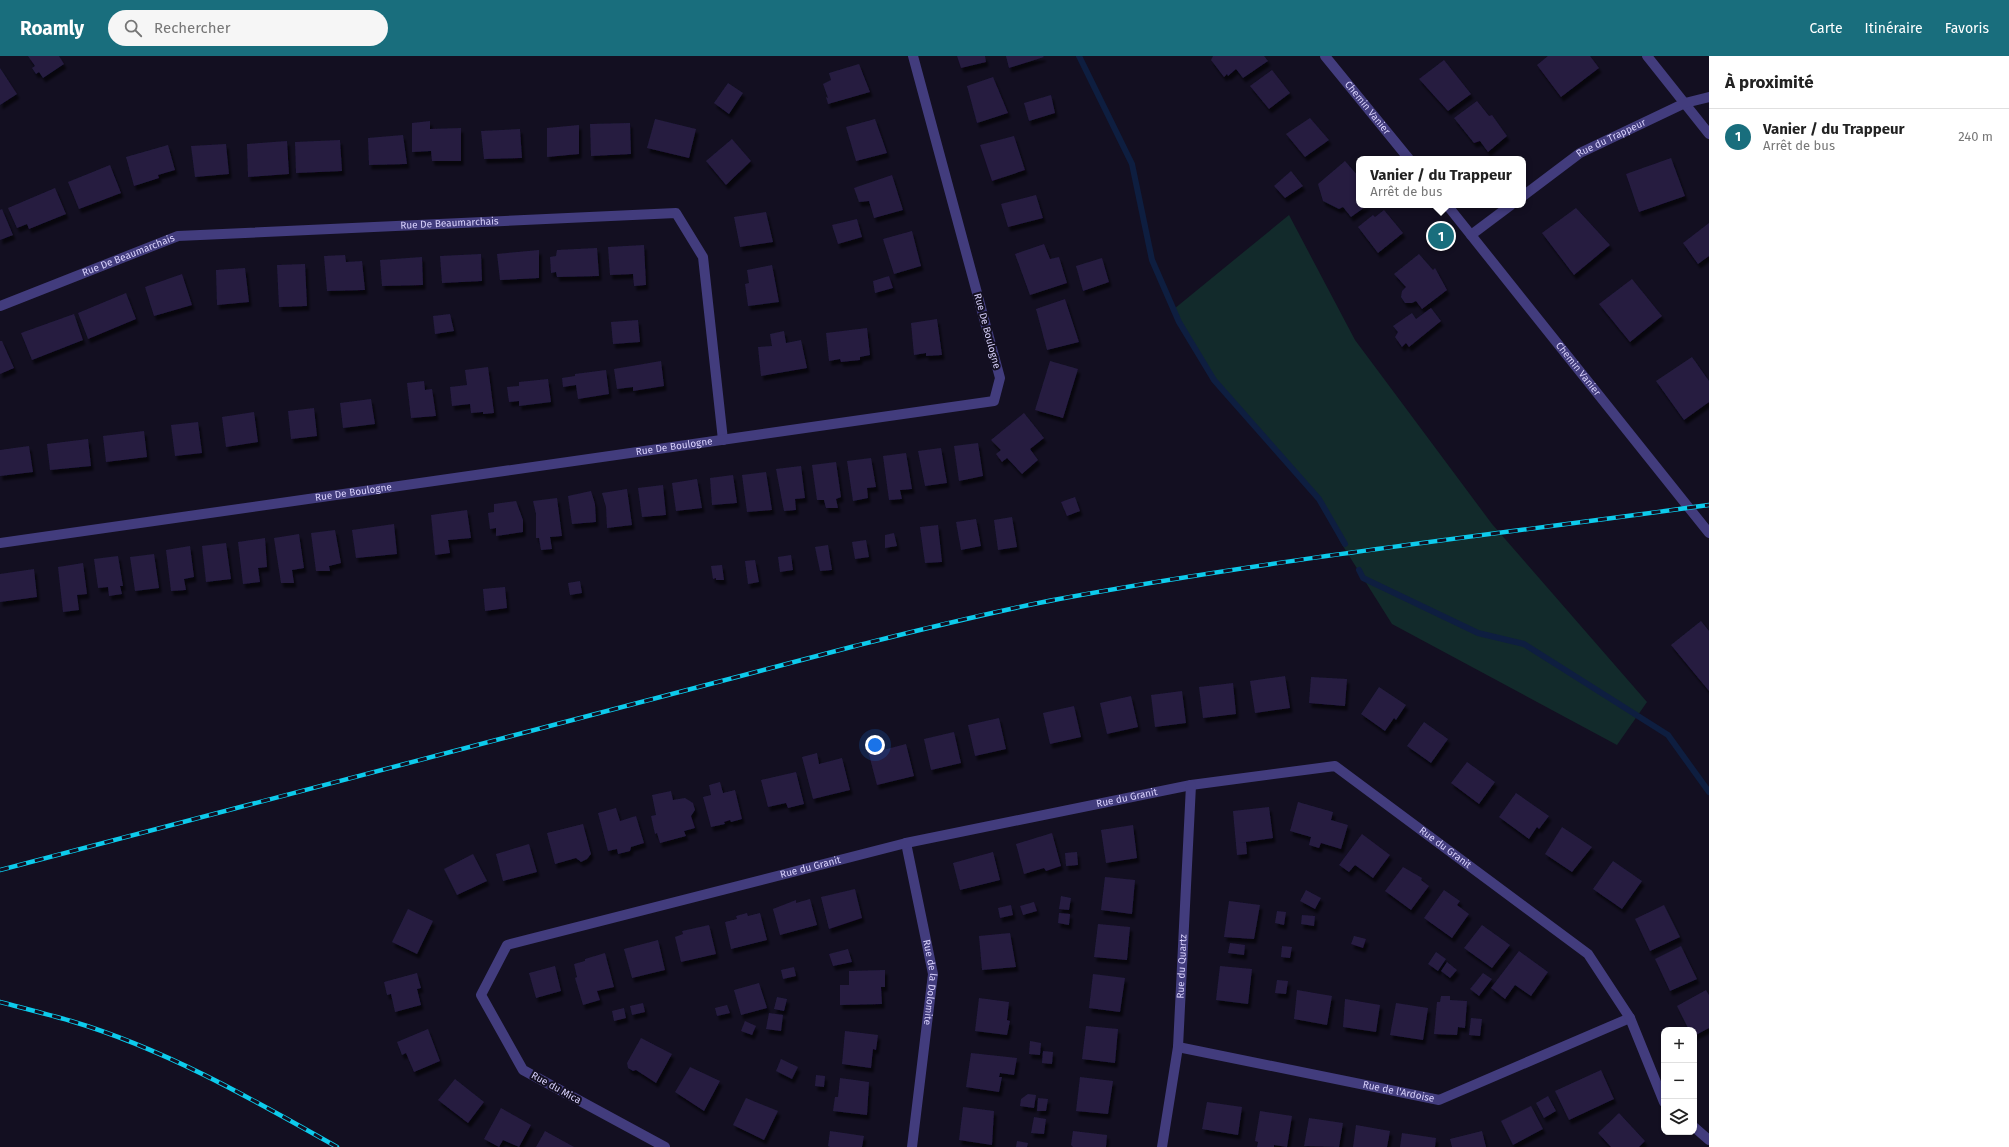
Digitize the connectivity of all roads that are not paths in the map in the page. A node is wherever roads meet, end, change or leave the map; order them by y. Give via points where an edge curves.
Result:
1 (913, 56) edge
2 (1325, 56) edge
3 (1647, 56) edge
4 (1709, 97) edge
5 (1686, 104) junction
6 (1709, 134) edge
7 (1407, 156) edge
8 (1526, 194) edge
9 (1449, 208) edge
10 (1507, 208) edge
11 (1471, 235) junction
12 (0, 306) edge
13 (723, 440) junction
14 (1709, 533) edge
15 (0, 543) edge
16 (1191, 784) junction
17 (906, 843) junction
18 (481, 995) joint
19 (1630, 1018) junction
20 (1178, 1048) junction
21 (1663, 1099) edge
22 (1697, 1130) edge
23 (1709, 1140) edge
24 (665, 1147) edge
25 (912, 1147) edge
26 (1162, 1147) edge

1 - 13 street, Rue De Boulogne via 1000,378 994,401
2 - 7 street, Chemin Vanier
3 - 5 street
4 - 5 street, Rue du Trappeur
5 - 6 street
5 - 8 street, Rue du Trappeur via 1580,153
9 - 11 street, Chemin Vanier
10 - 11 street
11 - 14 street, Chemin Vanier
12 - 13 street, Rue De Beaumarchais via 178,236 676,213 703,257
13 - 15 street, Rue De Boulogne
16 - 17 street, Rue du Granit
16 - 19 street, Rue du Granit via 1335,766 1588,954
16 - 20 street, Rue du Quartz
17 - 18 street, Rue du Granit via 506,945
17 - 25 street, Rue de la Dolomite via 933,974
18 - 24 street, Rue du Mica via 523,1070
19 - 20 street, Rue de l'Ardoise via 1439,1100
19 - 21 street, Rue du Granit
20 - 26 street, Rue du Quartz
22 - 23 street

